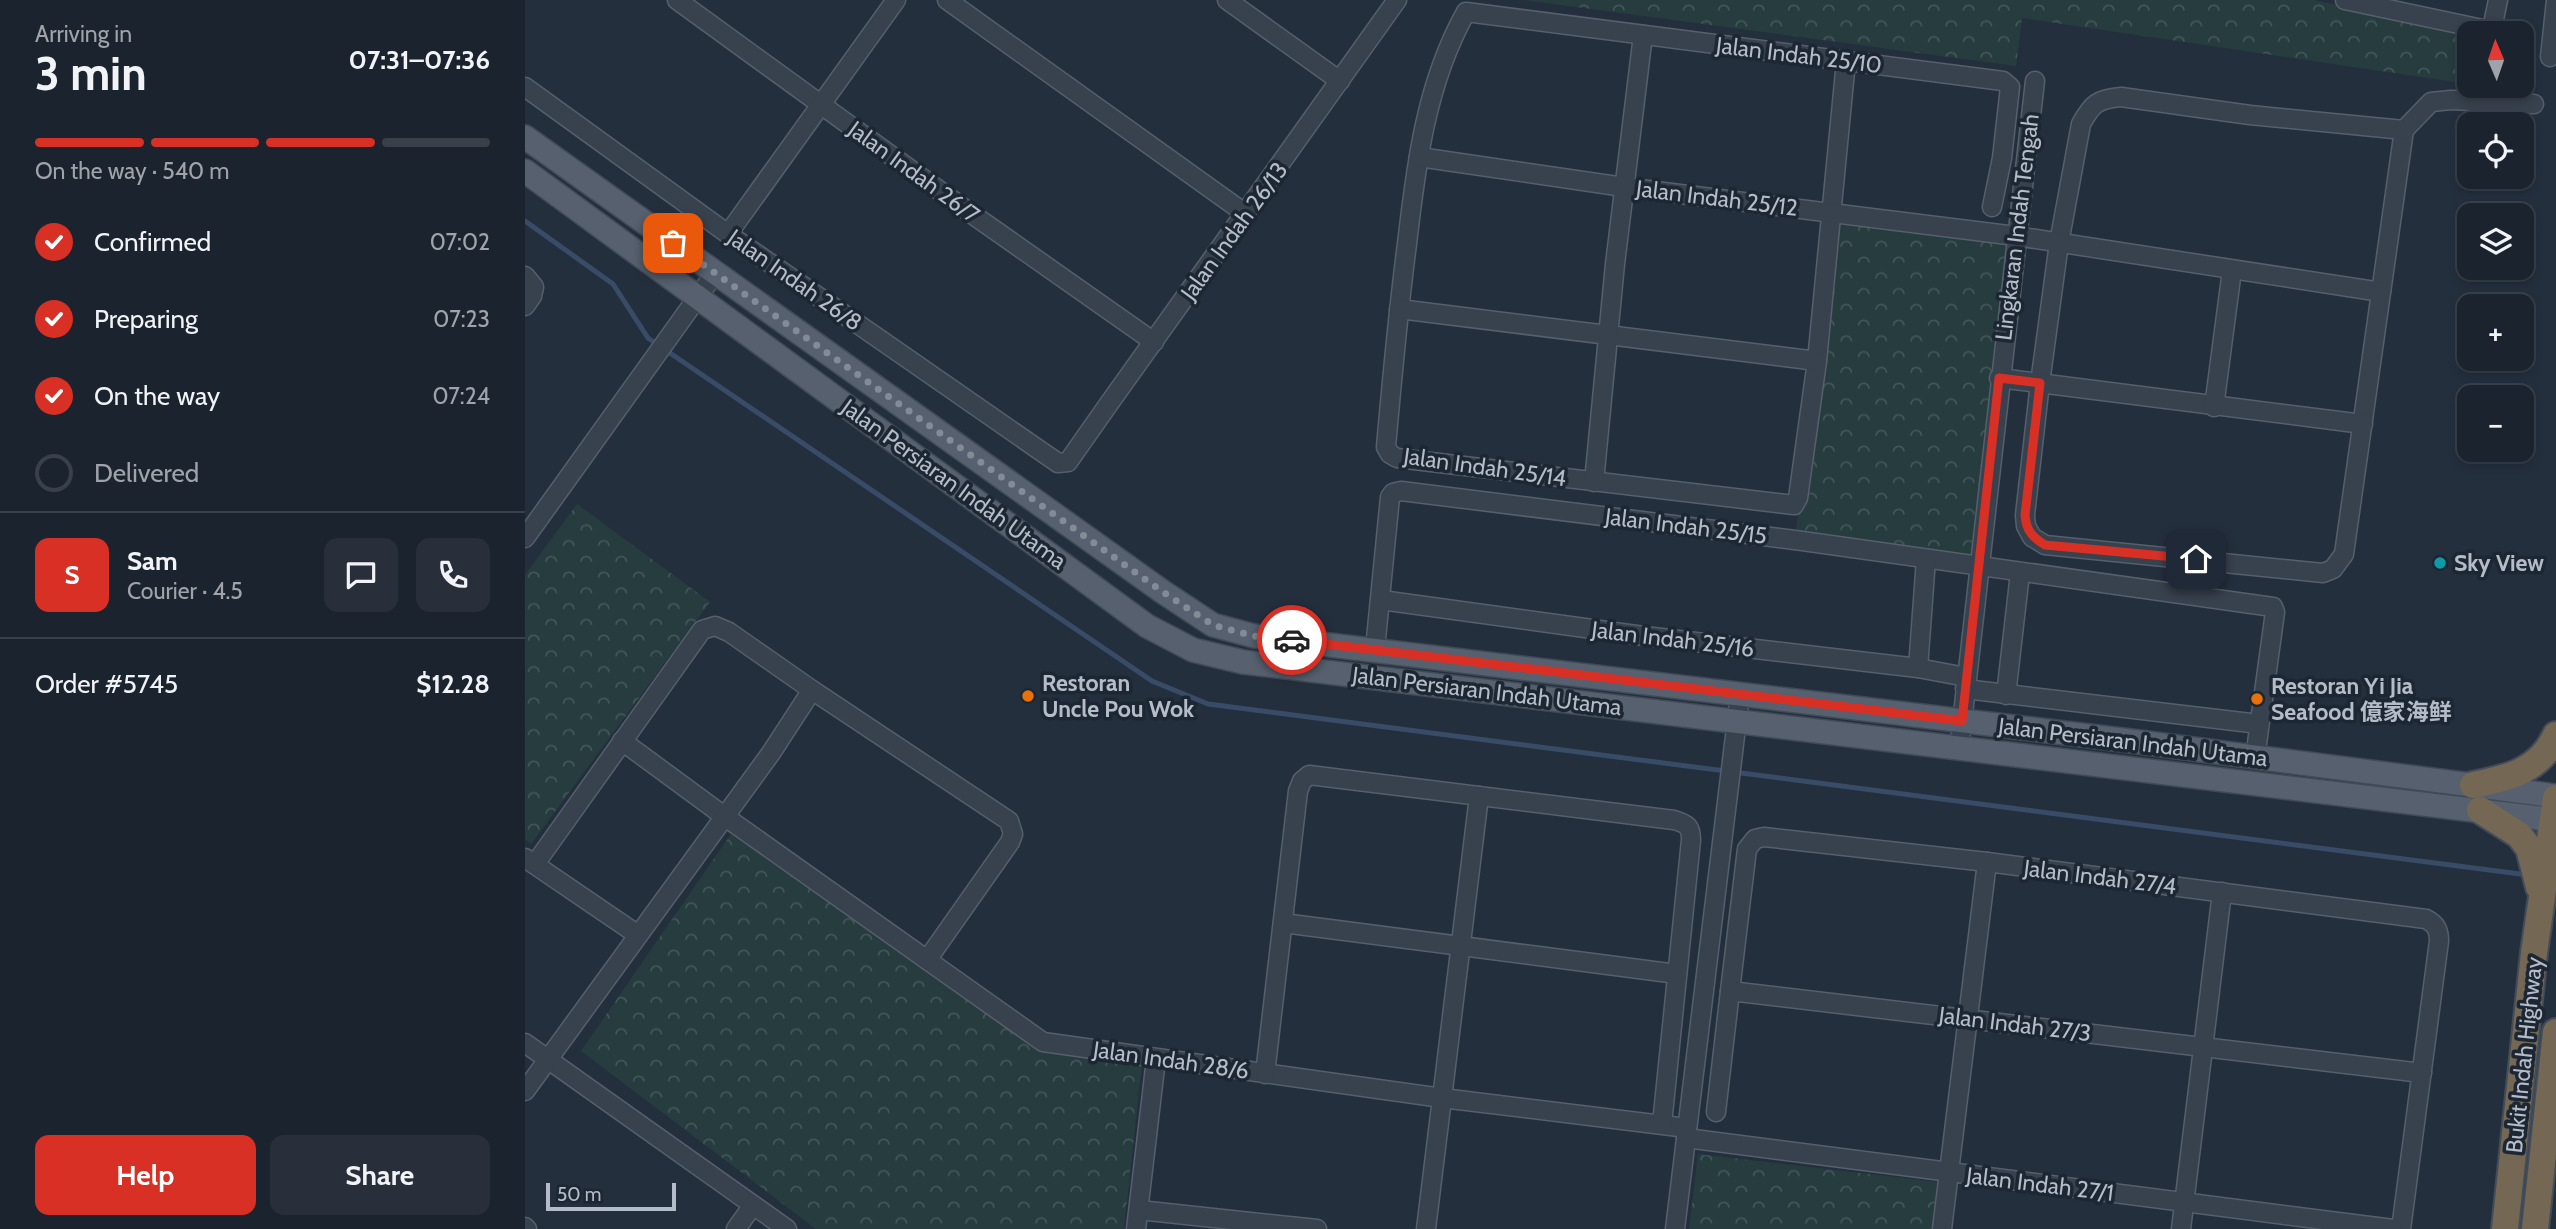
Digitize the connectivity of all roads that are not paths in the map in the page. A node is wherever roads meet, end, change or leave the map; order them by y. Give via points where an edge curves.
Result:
1 (677, 0) edge
2 (897, 0) edge
3 (947, 0) edge
4 (1227, 0) edge
5 (1398, 0) edge
6 (2345, 0) edge
7 (2498, 0) edge
8 (2556, 0) edge
9 (1466, 12) joint
10 (1643, 35) junction
11 (2550, 57) dead end
12 (1846, 61) junction
13 (1340, 81) junction
14 (2035, 81) dead end
15 (525, 87) edge
16 (820, 104) junction
17 (2534, 104) dead end
18 (2403, 130) junction
19 (525, 138) edge
20 (1419, 157) junction
21 (525, 171) edge
22 (1624, 187) junction
23 (1992, 207) dead end
24 (1832, 213) junction
25 (1246, 214) junction
26 (728, 234) junction
27 (2016, 236) junction
28 (2059, 243) junction
29 (2232, 270) junction
30 (715, 273) junction
31 (525, 276) edge
32 (2381, 292) junction
33 (698, 296) junction
34 (525, 306) edge
35 (1399, 309) junction
36 (1607, 335) junction
37 (1154, 342) junction
38 (1817, 361) junction
39 (1999, 378) junction
40 (2040, 383) junction
41 (2214, 407) junction
42 (2363, 424) junction
43 (1069, 462) joint
44 (1594, 482) junction
45 (525, 538) edge
46 (1926, 559) junction
47 (1979, 566) junction
48 (2020, 573) junction
49 (1381, 600) junction
50 (1375, 649) junction
51 (1918, 668) junction
52 (1966, 683) junction
53 (812, 690) junction
54 (1740, 695) junction
55 (2006, 695) junction
56 (1962, 721) junction
57 (1737, 722) junction
58 (2259, 724) junction
59 (2556, 735) edge
60 (622, 741) junction
61 (1959, 749) junction
62 (2255, 758) junction
63 (1479, 796) junction
64 (2476, 797) junction
65 (2555, 808) edge
66 (724, 816) junction
67 (2539, 850) junction
68 (530, 860) edge
69 (1987, 862) junction
70 (2222, 892) junction
71 (1283, 923) junction
72 (638, 935) junction
73 (1461, 947) junction
74 (927, 960) junction
75 (1678, 974) junction
76 (1730, 991) junction
77 (1968, 1018) junction
78 (2556, 1032) edge
79 (525, 1043) edge
80 (2203, 1046) junction
81 (548, 1059) junction
82 (1156, 1059) junction
83 (2422, 1073) junction
84 (1265, 1074) junction
85 (525, 1091) edge
86 (1442, 1098) junction
87 (1716, 1112) dead end
88 (1662, 1124) junction
89 (1687, 1133) junction
90 (1949, 1172) junction
91 (2184, 1202) junction
92 (753, 1205) junction
93 (1139, 1210) junction
94 (736, 1229) edge
95 (787, 1229) edge
96 (1136, 1229) edge
97 (1317, 1229) edge
98 (1426, 1229) edge
99 (1675, 1229) edge
100 (1942, 1229) edge
101 (2181, 1229) edge
102 (2393, 1229) edge
103 (2401, 1229) edge
104 (2505, 1229) edge
105 (2535, 1229) edge

1 - 16 street, Jalan Indah 26/7
2 - 16 street
3 - 25 street
4 - 13 street
5 - 13 street, Jalan Indah 26/13
6 - 7 street via 2487,30 2493,24
8 - 11 street
9 - 10 street, Jalan Indah 25/10
9 - 20 street, Jalan Indah 25/14 via 1434,87
10 - 12 street, Jalan Indah 25/10
10 - 22 street
12 - 23 street, Jalan Indah 25/10 via 2003,81 2010,87
12 - 24 street
13 - 25 street, Jalan Indah 26/13
14 - 27 street, Lingkaran Indah Tengah
15 - 26 street, Jalan Indah 26/8
16 - 26 street
16 - 37 street, Jalan Indah 26/7
17 - 18 street via 2431,102
18 - 28 street via 2121,97 2097,102 2081,124
18 - 32 street
19 - 30 main road, Jalan Persiaran Indah Utama
20 - 22 street, Jalan Indah 25/12
20 - 35 street, Jalan Indah 25/14
21 - 33 main road, Jalan Persiaran Indah Utama
22 - 24 street, Jalan Indah 25/12
22 - 36 street
24 - 27 street, Jalan Indah 25/12
24 - 38 street
25 - 37 street, Jalan Indah 26/13
26 - 43 street, Jalan Indah 26/8 via 1049,459
27 - 28 street, Jalan Indah 25/12
27 - 39 street, Lingkaran Indah Tengah
28 - 29 street, Jalan Indah 25/12
28 - 40 street
29 - 32 street, Jalan Indah 25/12
29 - 41 street
30 - 33 street
30 - 50 main road, Jalan Persiaran Indah Utama via 1213,625 1254,636
31 - 34 street via 534,292
32 - 42 street
33 - 45 street
33 - 57 main road, Jalan Persiaran Indah Utama via 1147,626 1192,650 1243,662
35 - 36 street
35 - 44 street, Jalan Indah 25/14 via 1390,454
36 - 38 street
36 - 44 street
37 - 43 street, Jalan Indah 26/13
38 - 44 street, Jalan Indah 25/14 via 1794,505
39 - 40 street
39 - 47 street, Lingkaran Indah Tengah
40 - 41 street
40 - 42 street via 2026,526 2032,537 2045,545 2323,573 2333,569 2344,554
41 - 42 street
46 - 47 street, Jalan Indah 25/15
46 - 49 street, Jalan Indah 25/15 via 1401,491 1390,497
46 - 51 street
47 - 48 street, Jalan Indah 25/15
47 - 52 street, Lingkaran Indah Tengah
48 - 55 street
48 - 58 street, Jalan Indah 25/15 via 2273,607
49 - 50 street
49 - 51 street, Jalan Indah 25/16
50 - 54 main road, Jalan Persiaran Indah Utama
51 - 52 street, Jalan Indah 25/16
52 - 55 street, Jalan Indah 25/16
52 - 56 street, Lingkaran Indah Tengah
53 - 60 street via 715,626 702,630
53 - 66 street
53 - 74 street via 1002,816 1012,828 1010,842
54 - 56 main road, Jalan Persiaran Indah Utama
54 - 57 street
55 - 58 street, Jalan Indah 25/16
56 - 61 street, Lingkaran Indah Tengah
56 - 62 main road, Jalan Persiaran Indah Utama
57 - 61 main road, Jalan Persiaran Indah Utama
57 - 89 street
58 - 62 street
59 - 64 highway via 2537,762
60 - 66 street, Jalan Indah 28/6
60 - 68 street
61 - 64 main road, Jalan Persiaran Indah Utama
62 - 64 main road, Jalan Persiaran Indah Utama
63 - 71 street via 1309,775 1298,791
63 - 73 street
63 - 75 street via 1687,824 1692,840
64 - 65 main road, Jalan Persiaran Indah Utama
64 - 67 highway
65 - 67 highway
66 - 72 street
66 - 74 street, Jalan Indah 28/6
67 - 104 highway, Bukit Indah Highway via 2543,899
68 - 72 street
69 - 70 street, Jalan Indah 27/4
69 - 76 street, Jalan Indah 27/4 via 1755,839 1747,849
69 - 77 street
70 - 80 street
70 - 83 street, Jalan Indah 27/4 via 2433,923 2439,931
71 - 73 street
71 - 84 street
72 - 81 street
73 - 75 street
73 - 86 street
74 - 82 street, Jalan Indah 28/6 via 1043,1042
75 - 88 street
76 - 77 street, Jalan Indah 27/3
76 - 87 street
77 - 80 street, Jalan Indah 27/3
77 - 90 street
78 - 105 highway, Bukit Indah Highway
79 - 81 street
80 - 83 street, Jalan Indah 27/3
80 - 91 street
81 - 85 street
81 - 92 street
82 - 84 street, Jalan Indah 28/6
82 - 93 street
83 - 103 street
84 - 86 street, Jalan Indah 28/6
86 - 88 street, Jalan Indah 28/6
86 - 98 street
88 - 89 street, Jalan Indah 28/6
89 - 90 street, Jalan Indah 27/1
89 - 99 street
90 - 91 street, Jalan Indah 27/1
90 - 100 street
91 - 101 street
91 - 102 street, Jalan Indah 27/1
92 - 94 street
92 - 95 street
93 - 96 street
93 - 97 street

